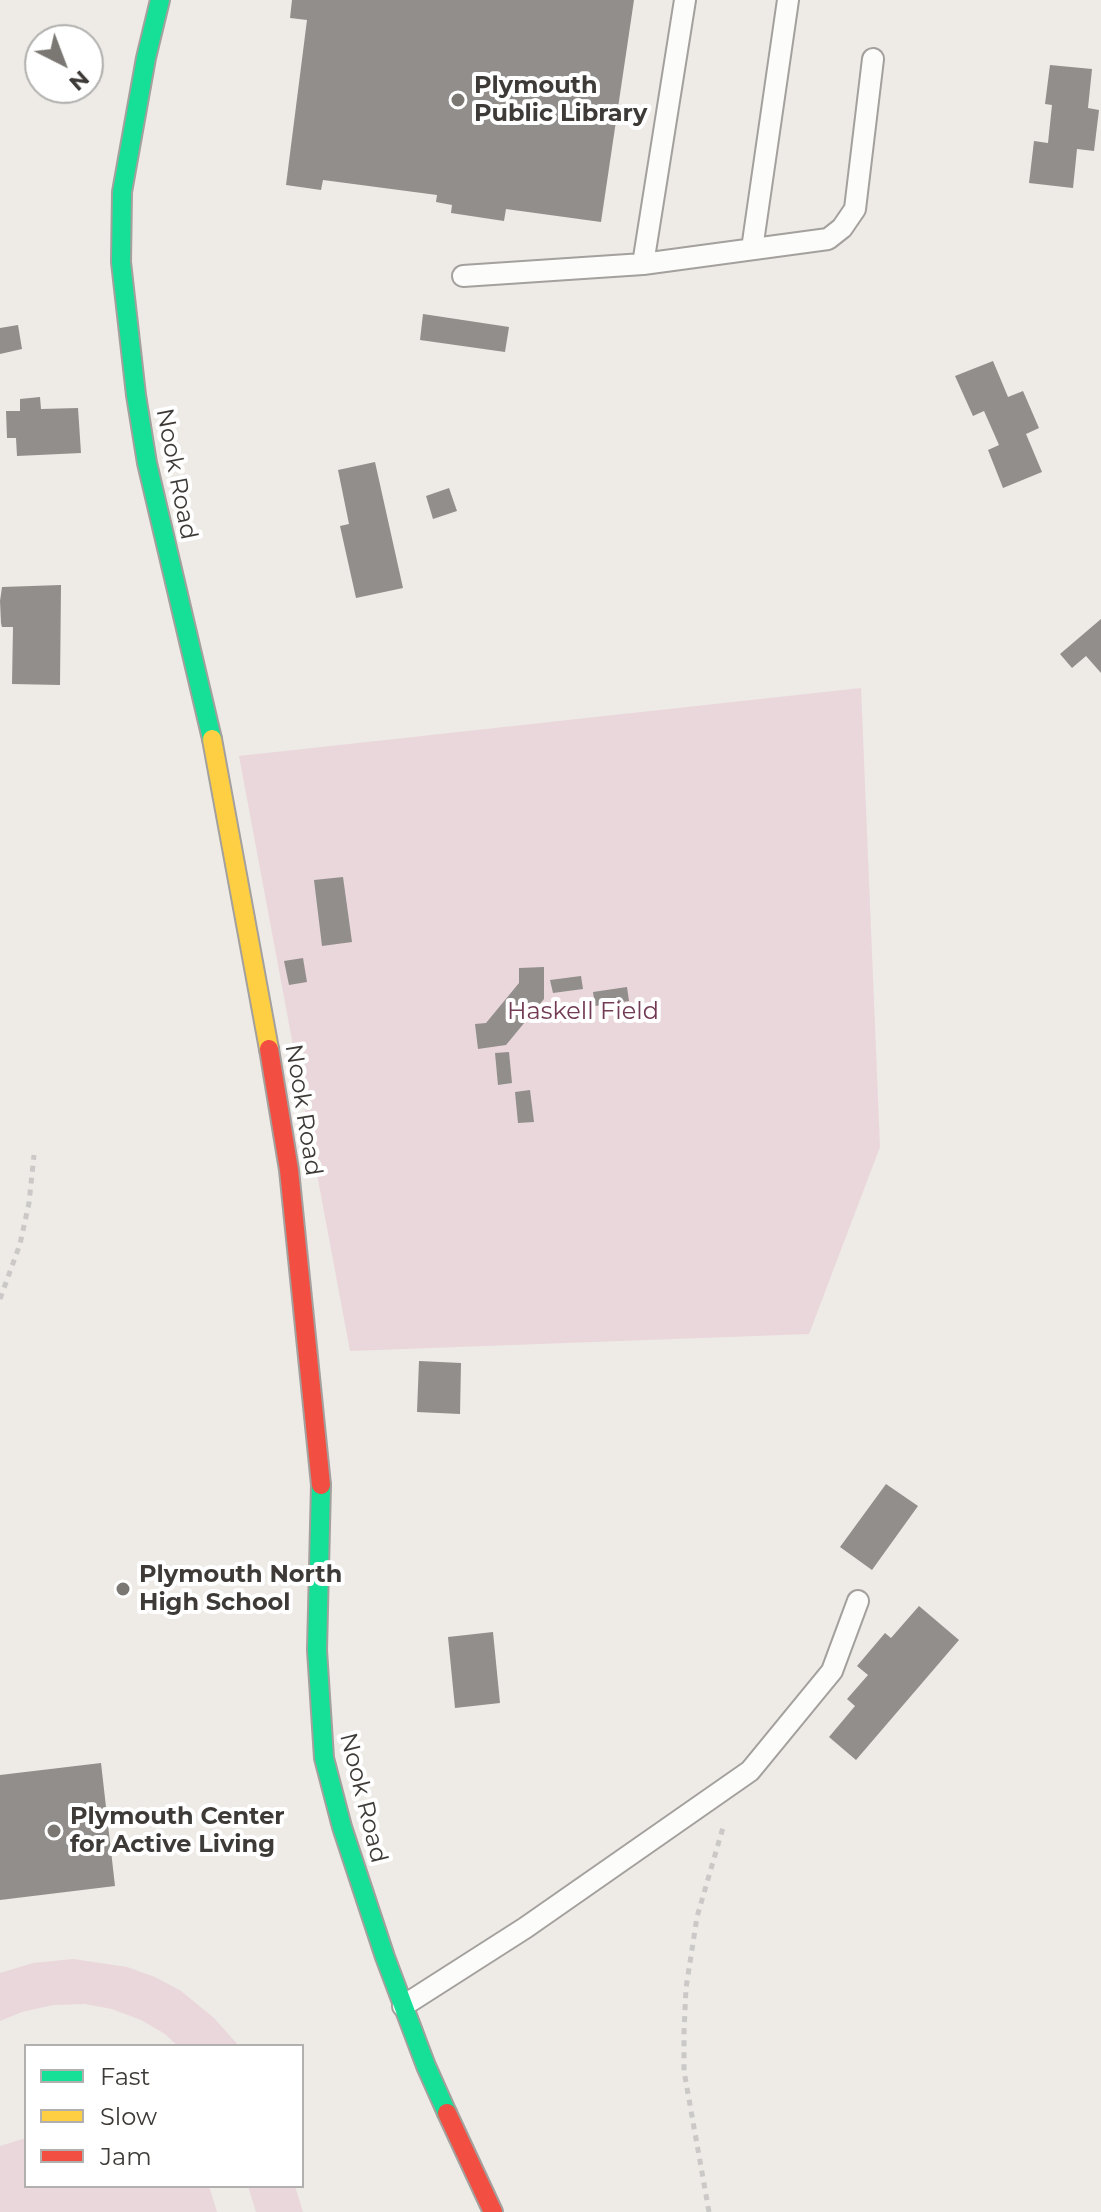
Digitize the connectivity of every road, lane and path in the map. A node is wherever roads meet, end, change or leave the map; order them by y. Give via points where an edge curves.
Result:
1 (160, 0) edge
2 (685, 0) edge
3 (788, 0) edge
4 (873, 59) dead end
5 (752, 249) junction
6 (643, 264) junction
7 (463, 276) dead end
8 (34, 1155) dead end
9 (0, 1299) edge
10 (858, 1601) dead end
11 (736, 1780) junction
12 (403, 2006) junction
13 (493, 2212) edge
14 (709, 2212) edge

1 - 12 street, Nook Road via 122,192 121,262 135,384 154,498 209,721 289,1170 321,1474 317,1650 324,1758
2 - 6 lane
3 - 5 lane
4 - 5 lane via 855,209 849,219 828,239
5 - 6 lane
6 - 7 lane
8 - 9 path via 26,1217
10 - 11 lane via 832,1671 750,1771
11 - 12 lane
11 - 14 path via 697,1917 686,1988 684,2071
12 - 13 street, Nook Road

